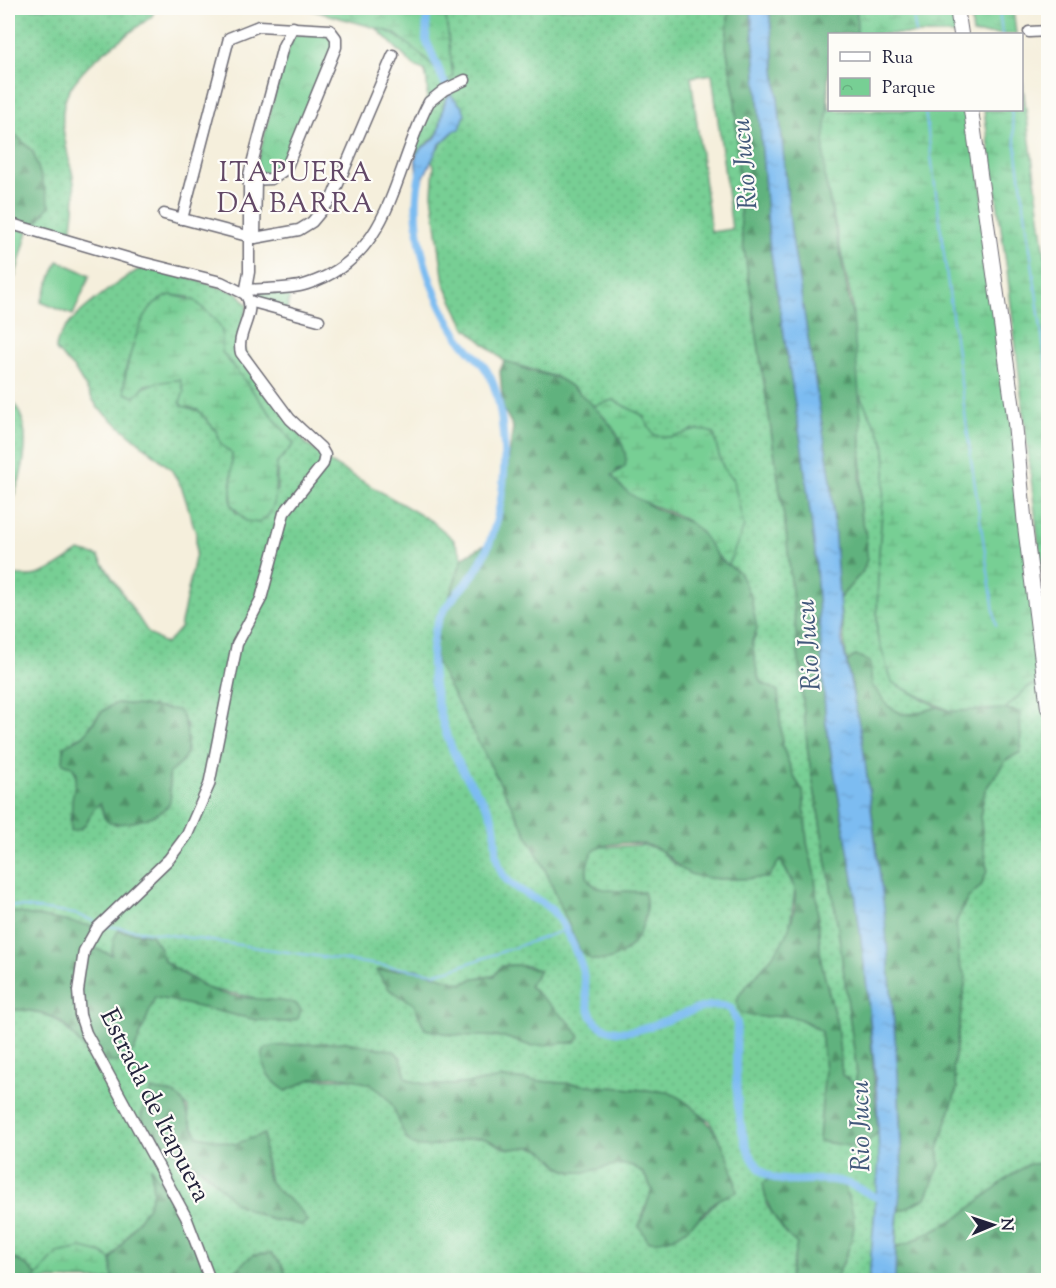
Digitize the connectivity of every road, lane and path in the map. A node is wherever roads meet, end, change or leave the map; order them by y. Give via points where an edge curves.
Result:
1 (957, 8) edge
2 (293, 27) junction
3 (1048, 31) edge
4 (1029, 32) dead end
5 (961, 33) edge
6 (393, 54) dead end
7 (465, 80) dead end
8 (971, 111) edge
9 (252, 180) junction
10 (164, 214) dead end
11 (182, 219) junction
12 (8, 223) edge
13 (251, 237) junction
14 (247, 295) junction
15 (319, 320) dead end
16 (1048, 708) edge
17 (210, 1281) edge

1 - 5 main road
2 - 9 street via 283,46
2 - 9 street via 330,30 336,47 286,169 275,178
2 - 11 street via 254,27 229,38
3 - 4 street
6 - 13 street via 326,209 299,230
7 - 14 street via 429,102 380,224 360,252 344,265 306,284
8 - 16 main road via 1016,423 1024,526
9 - 13 street
10 - 11 street
11 - 13 street
12 - 14 street via 221,282
13 - 14 street
14 - 15 street
14 - 17 street, Estrada de Itapuera via 249,309 241,352 290,419 321,448 325,460 284,513 261,599 240,635 203,801 180,847 97,928 84,951 78,991 86,1033 186,1217

